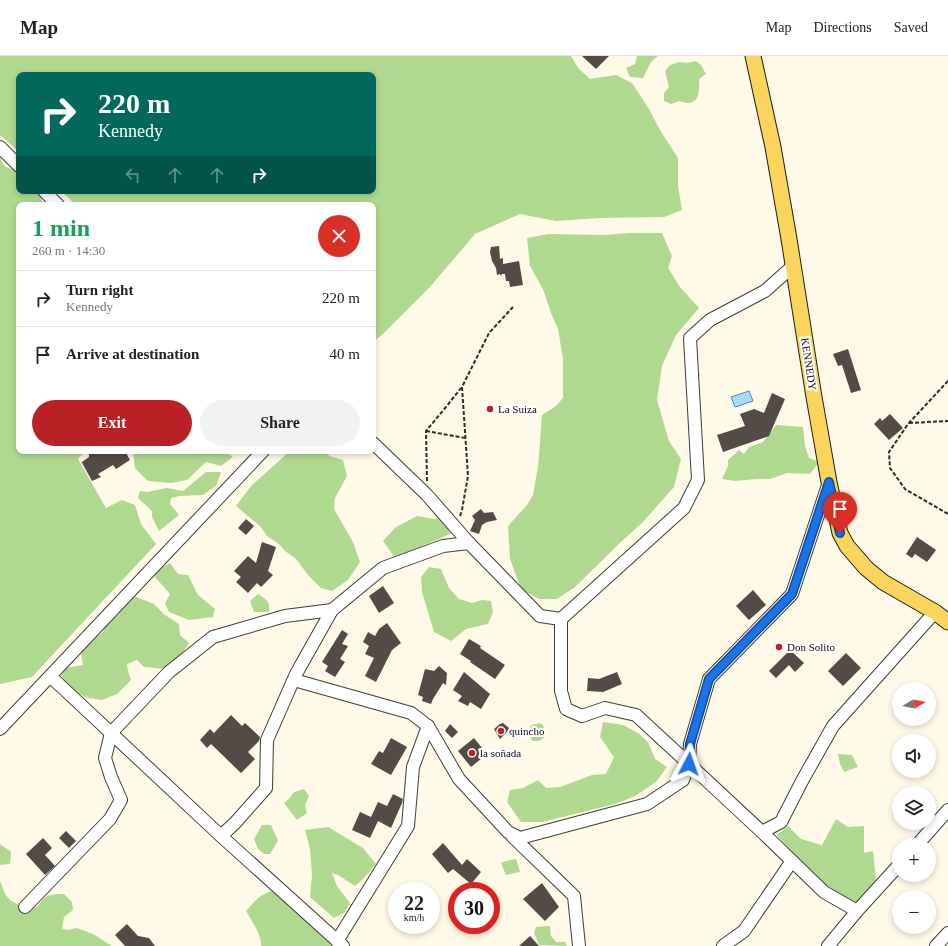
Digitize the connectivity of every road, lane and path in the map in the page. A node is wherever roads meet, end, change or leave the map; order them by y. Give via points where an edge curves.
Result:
1 (753, 56) edge
2 (0, 147) edge
3 (16, 163) edge
4 (47, 194) edge
5 (55, 202) edge
6 (793, 266) junction
7 (513, 307) dead end
8 (948, 381) edge
9 (462, 387) junction
10 (948, 421) edge
11 (908, 424) junction
12 (426, 431) junction
13 (465, 438) junction
14 (376, 446) edge
15 (260, 454) edge
16 (829, 482) junction
17 (427, 494) junction
18 (948, 514) edge
19 (456, 527) junction
20 (470, 542) junction
21 (332, 610) junction
22 (935, 612) junction
23 (561, 620) junction
24 (948, 622) edge
25 (50, 676) junction
26 (294, 680) junction
27 (428, 726) junction
28 (0, 729) edge
29 (111, 733) junction
30 (689, 764) junction
31 (948, 810) edge
32 (508, 832) junction
33 (762, 832) junction
34 (221, 836) junction
35 (923, 838) edge
36 (792, 861) junction
37 (892, 873) edge
38 (25, 907) dead end
39 (857, 911) junction
40 (948, 933) edge
41 (340, 943) edge
42 (579, 946) edge
43 (723, 946) edge
44 (828, 946) edge
45 (936, 946) edge

1 - 6 main road, KENNEDY via 773,147
2 - 3 street
4 - 5 street
6 - 16 main road, KENNEDY
6 - 23 street via 765,291 710,320 690,338 698,480 684,508
7 - 9 path via 489,333
8 - 11 path
9 - 12 path
9 - 13 path
10 - 11 path
11 - 18 path via 890,452 890,468 905,489
12 - 13 path
12 - 17 path
13 - 19 path via 468,476
14 - 17 street
15 - 25 street
16 - 22 main road, KENNEDY via 840,533 847,546 866,568 883,582
16 - 30 street via 792,594 709,679 690,744
17 - 19 street
19 - 20 street
20 - 21 street via 443,546 383,568
20 - 23 street via 540,616
21 - 26 street
21 - 29 street via 285,616 213,636 169,672
22 - 24 main road, KENNEDY
22 - 33 street via 832,726 781,822
23 - 30 street via 561,691 566,709 582,716 605,708 636,715
25 - 28 street
25 - 29 street
26 - 27 street via 411,713
26 - 34 street via 268,740 266,788
27 - 32 street via 459,779
27 - 41 street via 413,767 408,826
29 - 34 street
29 - 38 street via 106,758 111,778 121,800 110,819
30 - 32 street via 683,780 647,804 520,838
30 - 33 street
31 - 35 street
32 - 42 street via 574,896
33 - 36 street
34 - 41 street
36 - 39 street via 824,892
36 - 43 street via 744,931
37 - 39 street
39 - 44 street
40 - 45 street

